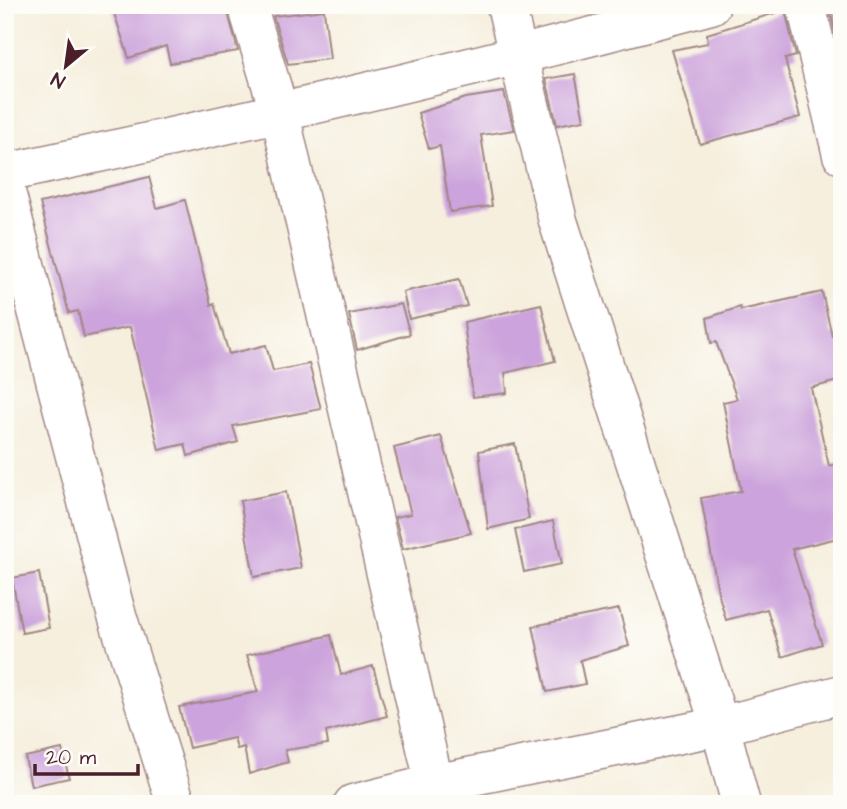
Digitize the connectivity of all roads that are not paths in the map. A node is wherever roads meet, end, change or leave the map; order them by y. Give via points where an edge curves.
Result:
1 (247, 5) edge
2 (506, 5) edge
3 (711, 5) edge
4 (806, 5) edge
5 (517, 57) junction
6 (280, 114) junction
7 (842, 155) edge
8 (5, 173) edge
9 (5, 188) edge
10 (842, 694) edge
11 (720, 726) junction
12 (436, 794) edge
13 (176, 804) edge
14 (353, 804) edge
15 (741, 804) edge

1 - 6 street
2 - 5 street
3 - 5 street
4 - 7 street
5 - 6 street
5 - 11 street via 558,221
6 - 8 street
6 - 12 street
9 - 13 street via 115,609
10 - 11 street
11 - 12 street
11 - 15 street
12 - 14 street

